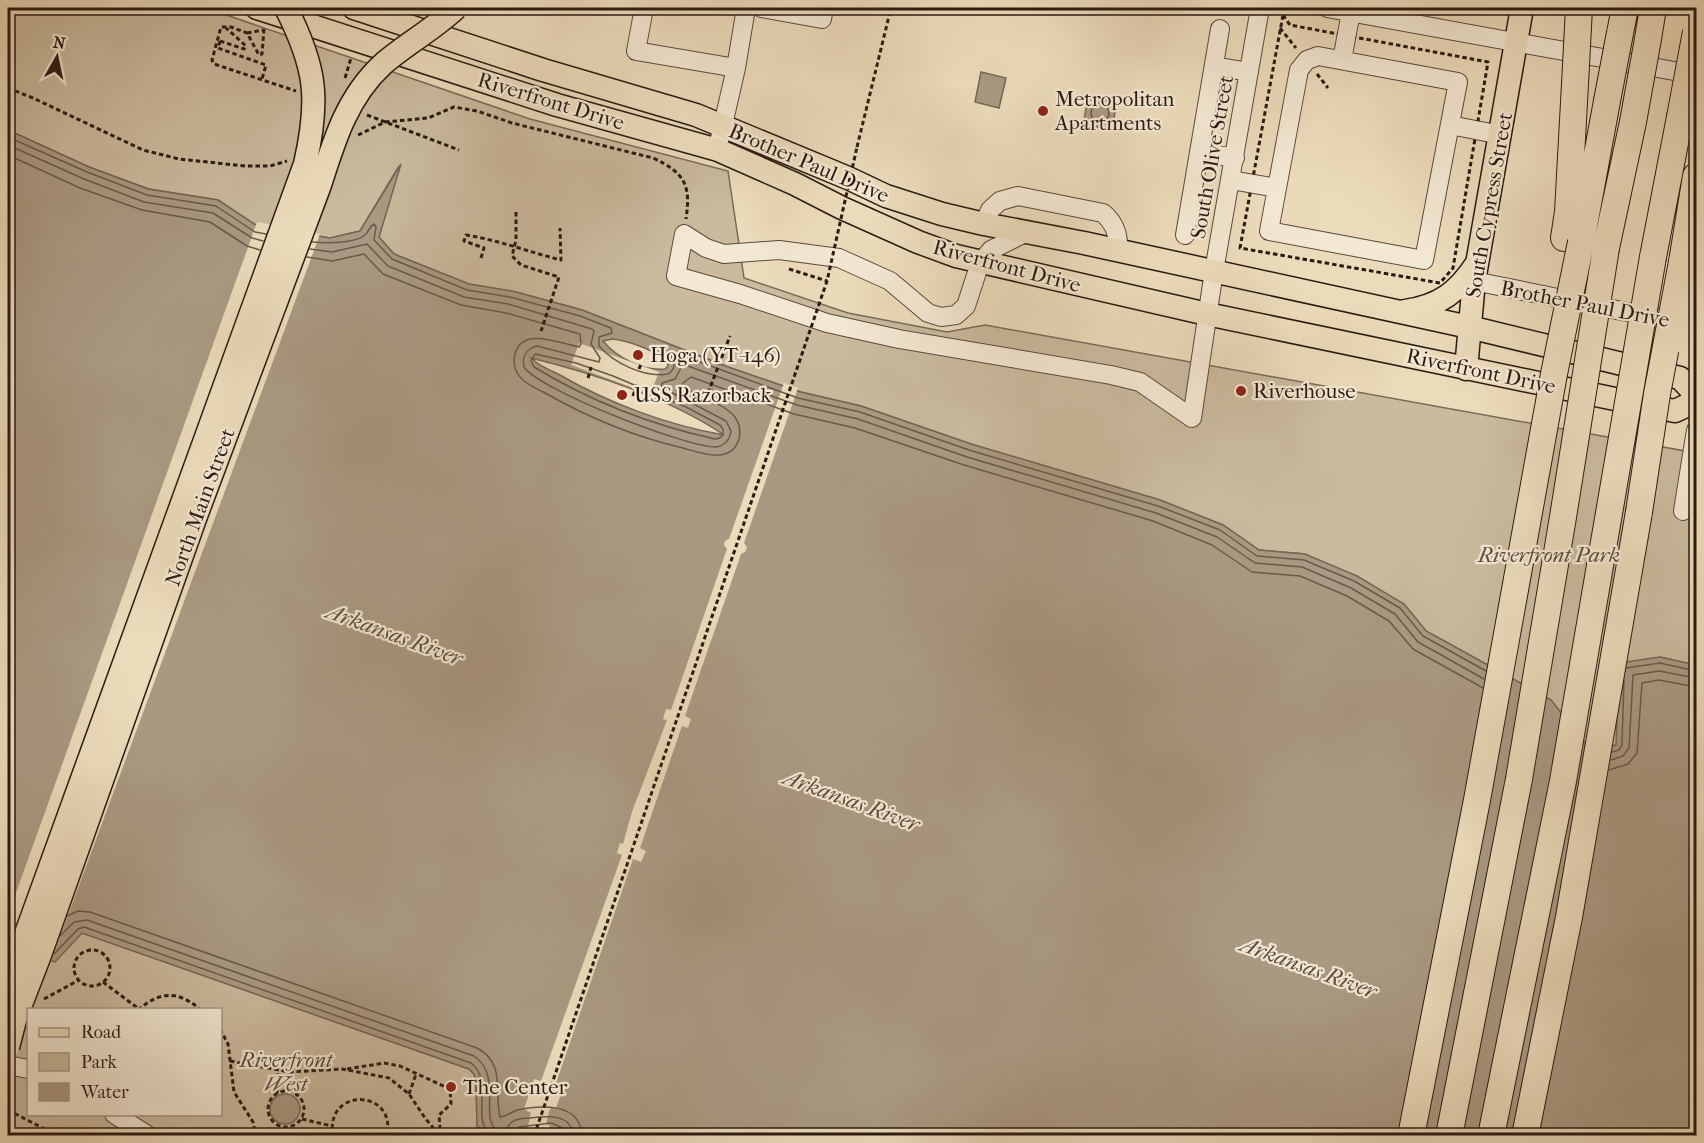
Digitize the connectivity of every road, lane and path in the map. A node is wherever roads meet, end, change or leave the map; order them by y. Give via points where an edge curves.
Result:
1 (257, 8) edge
2 (286, 8) edge
3 (354, 8) edge
4 (456, 8) edge
5 (644, 8) edge
6 (746, 8) edge
7 (761, 8) edge
8 (824, 8) edge
9 (891, 8) edge
10 (1260, 8) edge
11 (1327, 8) edge
12 (1474, 8) edge
13 (1522, 8) edge
14 (1579, 8) edge
15 (1625, 8) edge
16 (1653, 8) edge
17 (1351, 12) junction
18 (1478, 14) dead end
19 (229, 28) junction
20 (265, 29) dead end
21 (1221, 29) dead end
22 (1696, 32) edge
23 (1346, 36) junction
24 (218, 41) junction
25 (1516, 42) junction
26 (214, 50) dead end
27 (1342, 60) junction
28 (1214, 66) junction
29 (736, 68) junction
30 (1249, 72) junction
31 (1696, 75) edge
32 (262, 79) dead end
33 (8, 88) edge
34 (385, 122) junction
35 (1450, 125) junction
36 (722, 126) junction
37 (1476, 130) junction
38 (1501, 135) junction
39 (348, 138) dead end
40 (459, 150) dead end
41 (718, 150) junction
42 (1199, 152) junction
43 (292, 158) dead end
44 (1235, 158) junction
45 (1696, 176) edge
46 (1231, 180) junction
47 (1251, 184) junction
48 (1277, 188) junction
49 (516, 212) dead end
50 (984, 224) junction
51 (560, 228) dead end
52 (1027, 232) junction
53 (684, 234) junction
54 (1185, 235) dead end
55 (1572, 240) junction
56 (513, 248) junction
57 (1118, 250) junction
58 (481, 258) dead end
59 (980, 263) junction
60 (779, 266) dead end
61 (1214, 271) junction
62 (1476, 272) junction
63 (827, 281) junction
64 (1696, 289) edge
65 (1398, 312) junction
66 (1207, 314) junction
67 (1696, 326) edge
68 (1469, 327) junction
69 (541, 331) dead end
70 (730, 336) dead end
71 (641, 364) dead end
72 (591, 367) dead end
73 (639, 369) dead end
74 (1466, 369) junction
75 (588, 378) dead end
76 (636, 384) dead end
77 (708, 393) dead end
78 (1696, 395) edge
79 (633, 396) dead end
80 (1696, 401) edge
81 (1696, 430) edge
82 (1683, 511) dead end
83 (1639, 512) junction
84 (79, 980) junction
85 (103, 982) junction
86 (8, 983) edge
87 (43, 1000) dead end
88 (138, 1008) edge
89 (141, 1008) edge
90 (199, 1008) edge
91 (222, 1033) edge
92 (8, 1047) edge
93 (230, 1061) junction
94 (8, 1065) edge
95 (27, 1069) edge
96 (342, 1069) junction
97 (278, 1071) junction
98 (416, 1074) junction
99 (277, 1094) junction
100 (409, 1094) junction
101 (8, 1110) edge
102 (117, 1116) edge
103 (301, 1119) junction
104 (332, 1126) junction
105 (439, 1134) edge
106 (58, 1136) edge
107 (148, 1136) edge
108 (256, 1136) edge
109 (333, 1136) edge
110 (387, 1136) edge
111 (534, 1136) edge
112 (1410, 1136) edge
113 (1449, 1136) edge
114 (1491, 1136) edge
115 (1525, 1136) edge

1 - 41 main road, Riverfront Drive via 557,105
2 - 86 main road, North Main Street, bridge via 299,33 313,81 313,130 305,164
3 - 36 main road, Brother Paul Drive
4 - 92 main road, North Main Street, bridge via 370,78 336,135
5 - 29 street via 636,51
6 - 29 street
7 - 8 street via 822,19
9 - 63 path, bridge
10 - 30 street, South Olive Street
11 - 17 street
12 - 18 path
13 - 25 main road, South Cypress Street
14 - 55 highway, bridge via 1568,212
15 - 55 highway, bridge via 1607,101
16 - 113 highway, bridge via 1606,248 1519,780
17 - 23 street
17 - 25 street
19 - 20 path via 247,33 259,56
19 - 24 path via 221,27
19 - 24 path via 246,46 244,49
21 - 28 street
22 - 114 highway, bridge via 1563,781
23 - 27 street
23 - 37 path via 1488,62
23 - 47 path via 1290,25 1283,15
24 - 26 path
24 - 32 path via 218,48 266,65
25 - 31 street
25 - 38 main road, South Cypress Street
27 - 35 street via 1458,82
27 - 48 street via 1318,56 1302,64
28 - 30 street
28 - 42 street
29 - 36 street
30 - 44 street, South Olive Street
33 - 43 path via 143,150 179,159 270,166
34 - 39 path
34 - 40 path
34 - 53 path via 428,118 454,107 653,158 676,170 684,180 689,201
35 - 37 street
35 - 48 street via 1425,260 1269,231
36 - 41 street
36 - 50 main road, Brother Paul Drive via 914,206
37 - 38 street
37 - 47 path via 1453,268 1440,283 1240,248
38 - 62 main road, South Cypress Street
41 - 59 main road, Riverfront Drive via 918,242
42 - 44 street
42 - 54 street
44 - 46 street, South Olive Street
45 - 83 highway, bridge
46 - 47 street
46 - 61 street, South Olive Street
47 - 48 street
49 - 56 path
50 - 52 main road, Brother Paul Drive
50 - 57 street via 990,210 1000,201 1018,196 1103,213 1119,237
51 - 56 path via 561,260
52 - 57 main road, Brother Paul Drive
52 - 59 street via 991,250
53 - 59 street via 724,254 779,250 839,258 890,281 928,313 941,317 956,315 966,306
53 - 66 street, South Olive Street via 676,276 687,280 827,323 898,339 1140,382 1192,418
55 - 112 highway, bridge via 1547,356 1554,374 1478,800
56 - 58 path via 466,235 464,241 484,248
56 - 69 path via 512,256 521,265 559,277
57 - 61 main road, Brother Paul Drive
59 - 66 main road, Riverfront Drive
60 - 63 path
61 - 65 main road, Riverfront Drive
61 - 66 street, South Olive Street
62 - 65 main road via 1434,304
62 - 67 street, Brother Paul Drive
62 - 68 main road, South Cypress Street
63 - 111 path, bridge
64 - 83 highway, bridge
65 - 68 main road, Riverfront Drive
66 - 74 main road, Riverfront Drive
68 - 74 main road, South Cypress Street
68 - 78 main road, Riverfront Drive via 1680,378
70 - 77 path
71 - 73 path
72 - 75 path
74 - 80 main road, Riverfront Drive via 1675,411
76 - 79 path
81 - 82 street
83 - 115 highway via 1569,917
84 - 85 path via 91,985
84 - 85 path via 75,974 76,961 84,952 93,950 103,953 110,964
84 - 87 path
85 - 88 path
89 - 90 path via 173,994
91 - 93 path
93 - 97 path
93 - 108 path via 234,1092 253,1122
94 - 95 street
96 - 97 path
96 - 98 path via 384,1064
96 - 100 path via 389,1078
97 - 99 path
98 - 100 path
98 - 105 path via 450,1089 451,1104 439,1115
99 - 103 path via 288,1091 299,1096 304,1107
99 - 103 path via 269,1104 271,1120 288,1127
100 - 105 path
101 - 106 path
102 - 107 street
103 - 104 path
104 - 109 path
104 - 110 path via 333,1117 344,1103 361,1099 384,1111 388,1119

